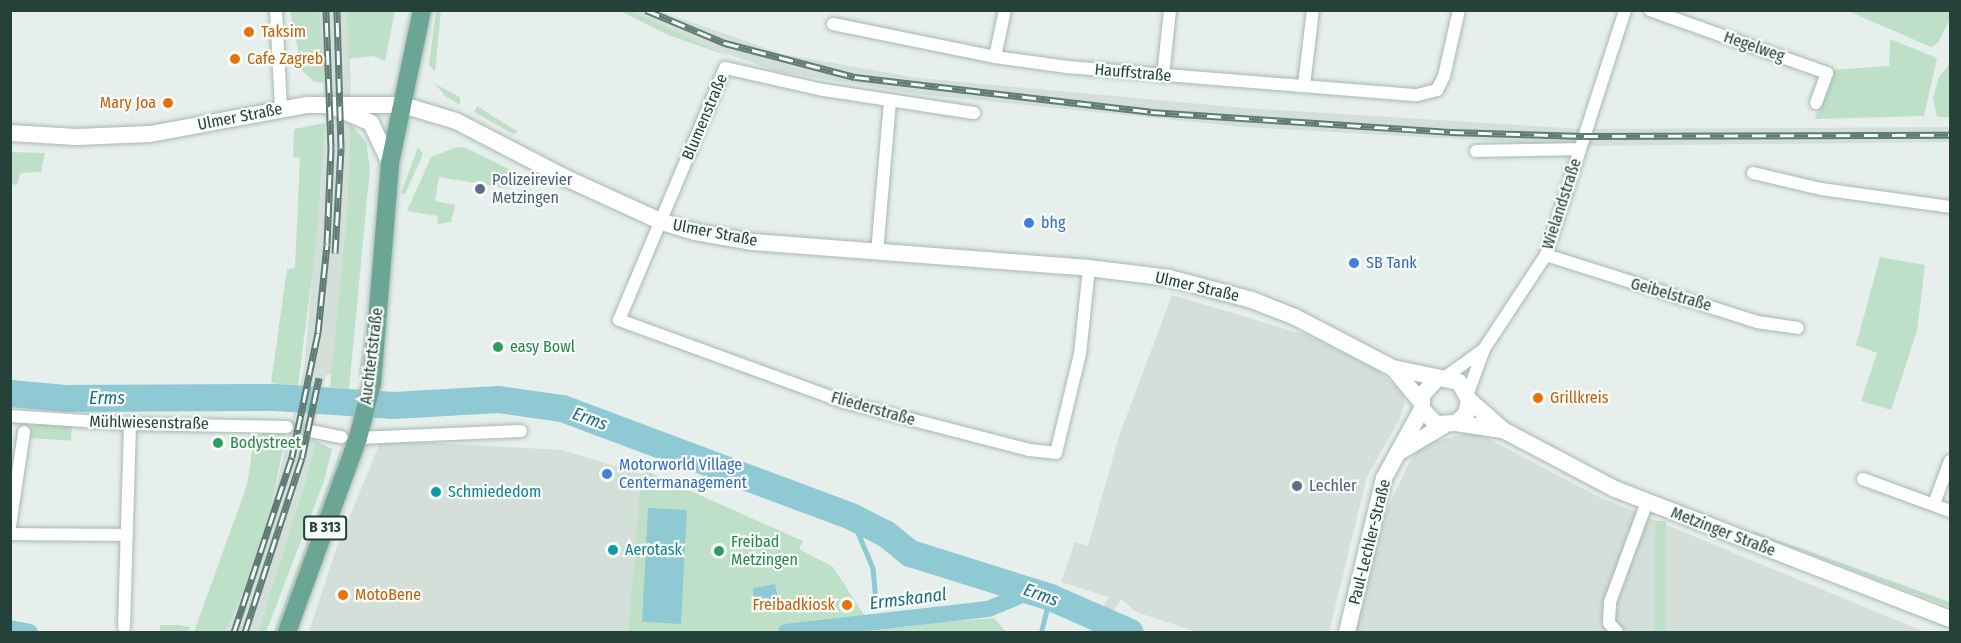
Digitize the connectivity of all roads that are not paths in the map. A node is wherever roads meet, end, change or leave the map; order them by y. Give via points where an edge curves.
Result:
1 (276, 10) edge
2 (422, 10) edge
3 (1005, 10) edge
4 (1170, 10) edge
5 (1313, 10) edge
6 (1459, 10) edge
7 (1625, 10) edge
8 (1650, 10) edge
9 (833, 24) dead end
10 (995, 57) junction
11 (1163, 76) junction
12 (1304, 85) junction
13 (890, 101) junction
14 (1816, 103) dead end
15 (324, 104) junction
16 (403, 105) junction
17 (281, 110) junction
18 (974, 113) dead end
19 (10, 133) edge
20 (1580, 149) junction
21 (1476, 151) dead end
22 (390, 163) junction
23 (1753, 173) dead end
24 (1950, 207) edge
25 (662, 222) junction
26 (877, 253) junction
27 (1545, 255) junction
28 (1089, 268) junction
29 (1798, 328) dead end
30 (1484, 349) junction
31 (1393, 368) junction
32 (1441, 378) junction
33 (1468, 397) junction
34 (1422, 406) junction
35 (10, 416) edge
36 (130, 424) junction
37 (1450, 424) junction
38 (287, 427) tunnel mouth
39 (1503, 430) junction
40 (310, 431) tunnel mouth
41 (521, 431) dead end
42 (24, 432) dead end
43 (354, 433) junction
44 (1398, 452) junction
45 (1950, 461) edge
46 (1863, 479) dead end
47 (1647, 502) junction
48 (1934, 504) junction
49 (1950, 511) edge
50 (10, 526) edge
51 (10, 534) edge
52 (127, 535) junction
53 (1950, 619) edge
54 (124, 627) dead end
55 (287, 633) edge
56 (1347, 633) edge
57 (1617, 633) edge

1 - 17 street
2 - 16 main road, B 313
3 - 10 street
4 - 11 street
5 - 12 street
6 - 12 street, Hauffstraße via 1444,76 1437,90 1417,95
7 - 20 street, Wielandstraße
8 - 14 street, Hegelweg via 1827,73
9 - 10 street, Hauffstraße
10 - 11 street, Hauffstraße
11 - 12 street, Hauffstraße
13 - 18 street, Blumenstraße
13 - 25 street, Blumenstraße via 725,68
13 - 26 street
15 - 16 street, Ulmer Straße
15 - 17 street, Ulmer Straße
15 - 22 street via 362,116 371,123
16 - 22 main road, Auchtertstraße / B 313
16 - 25 street, Ulmer Straße via 456,121
17 - 19 street, Ulmer Straße via 150,134 76,137
20 - 21 street, Wielandstraße
20 - 27 street, Wielandstraße
22 - 43 main road, Auchtertstraße / B 313 via 372,383
23 - 24 street via 1821,189
25 - 26 street, Ulmer Straße via 728,239
25 - 28 street, Fliederstraße via 619,320 844,402 1029,450 1056,453 1080,354
26 - 28 street, Ulmer Straße
27 - 29 street, Geibelstraße via 1757,322
27 - 30 street, Wielandstraße
28 - 31 street, Ulmer Straße via 1169,278 1252,300
30 - 32 street, Wielandstraße
30 - 33 street, Wielandstraße
31 - 32 street, Ulmer Straße
31 - 34 street, Ulmer Straße
32 - 33 street, Ulmer Straße via 1459,382
32 - 34 street via 1425,388
33 - 37 street via 1466,414
33 - 39 street, Metzinger Straße
34 - 37 street, Ulmer Straße via 1430,421
34 - 44 street, Paul-Lechler-Straße
35 - 36 street, Mühlwiesenstraße
36 - 38 street, Mühlwiesenstraße
36 - 52 street
37 - 39 street, Metzinger Straße
37 - 44 street
39 - 47 street, Metzinger Straße
40 - 43 street
41 - 43 street
42 - 50 street
43 - 55 main road, Auchtertstraße / B 313
44 - 56 street, Paul-Lechler-Straße via 1384,478
45 - 48 street
46 - 48 street
47 - 53 street, Metzinger Straße
47 - 57 street via 1610,602 1609,623
48 - 49 street
51 - 52 street
52 - 54 street

